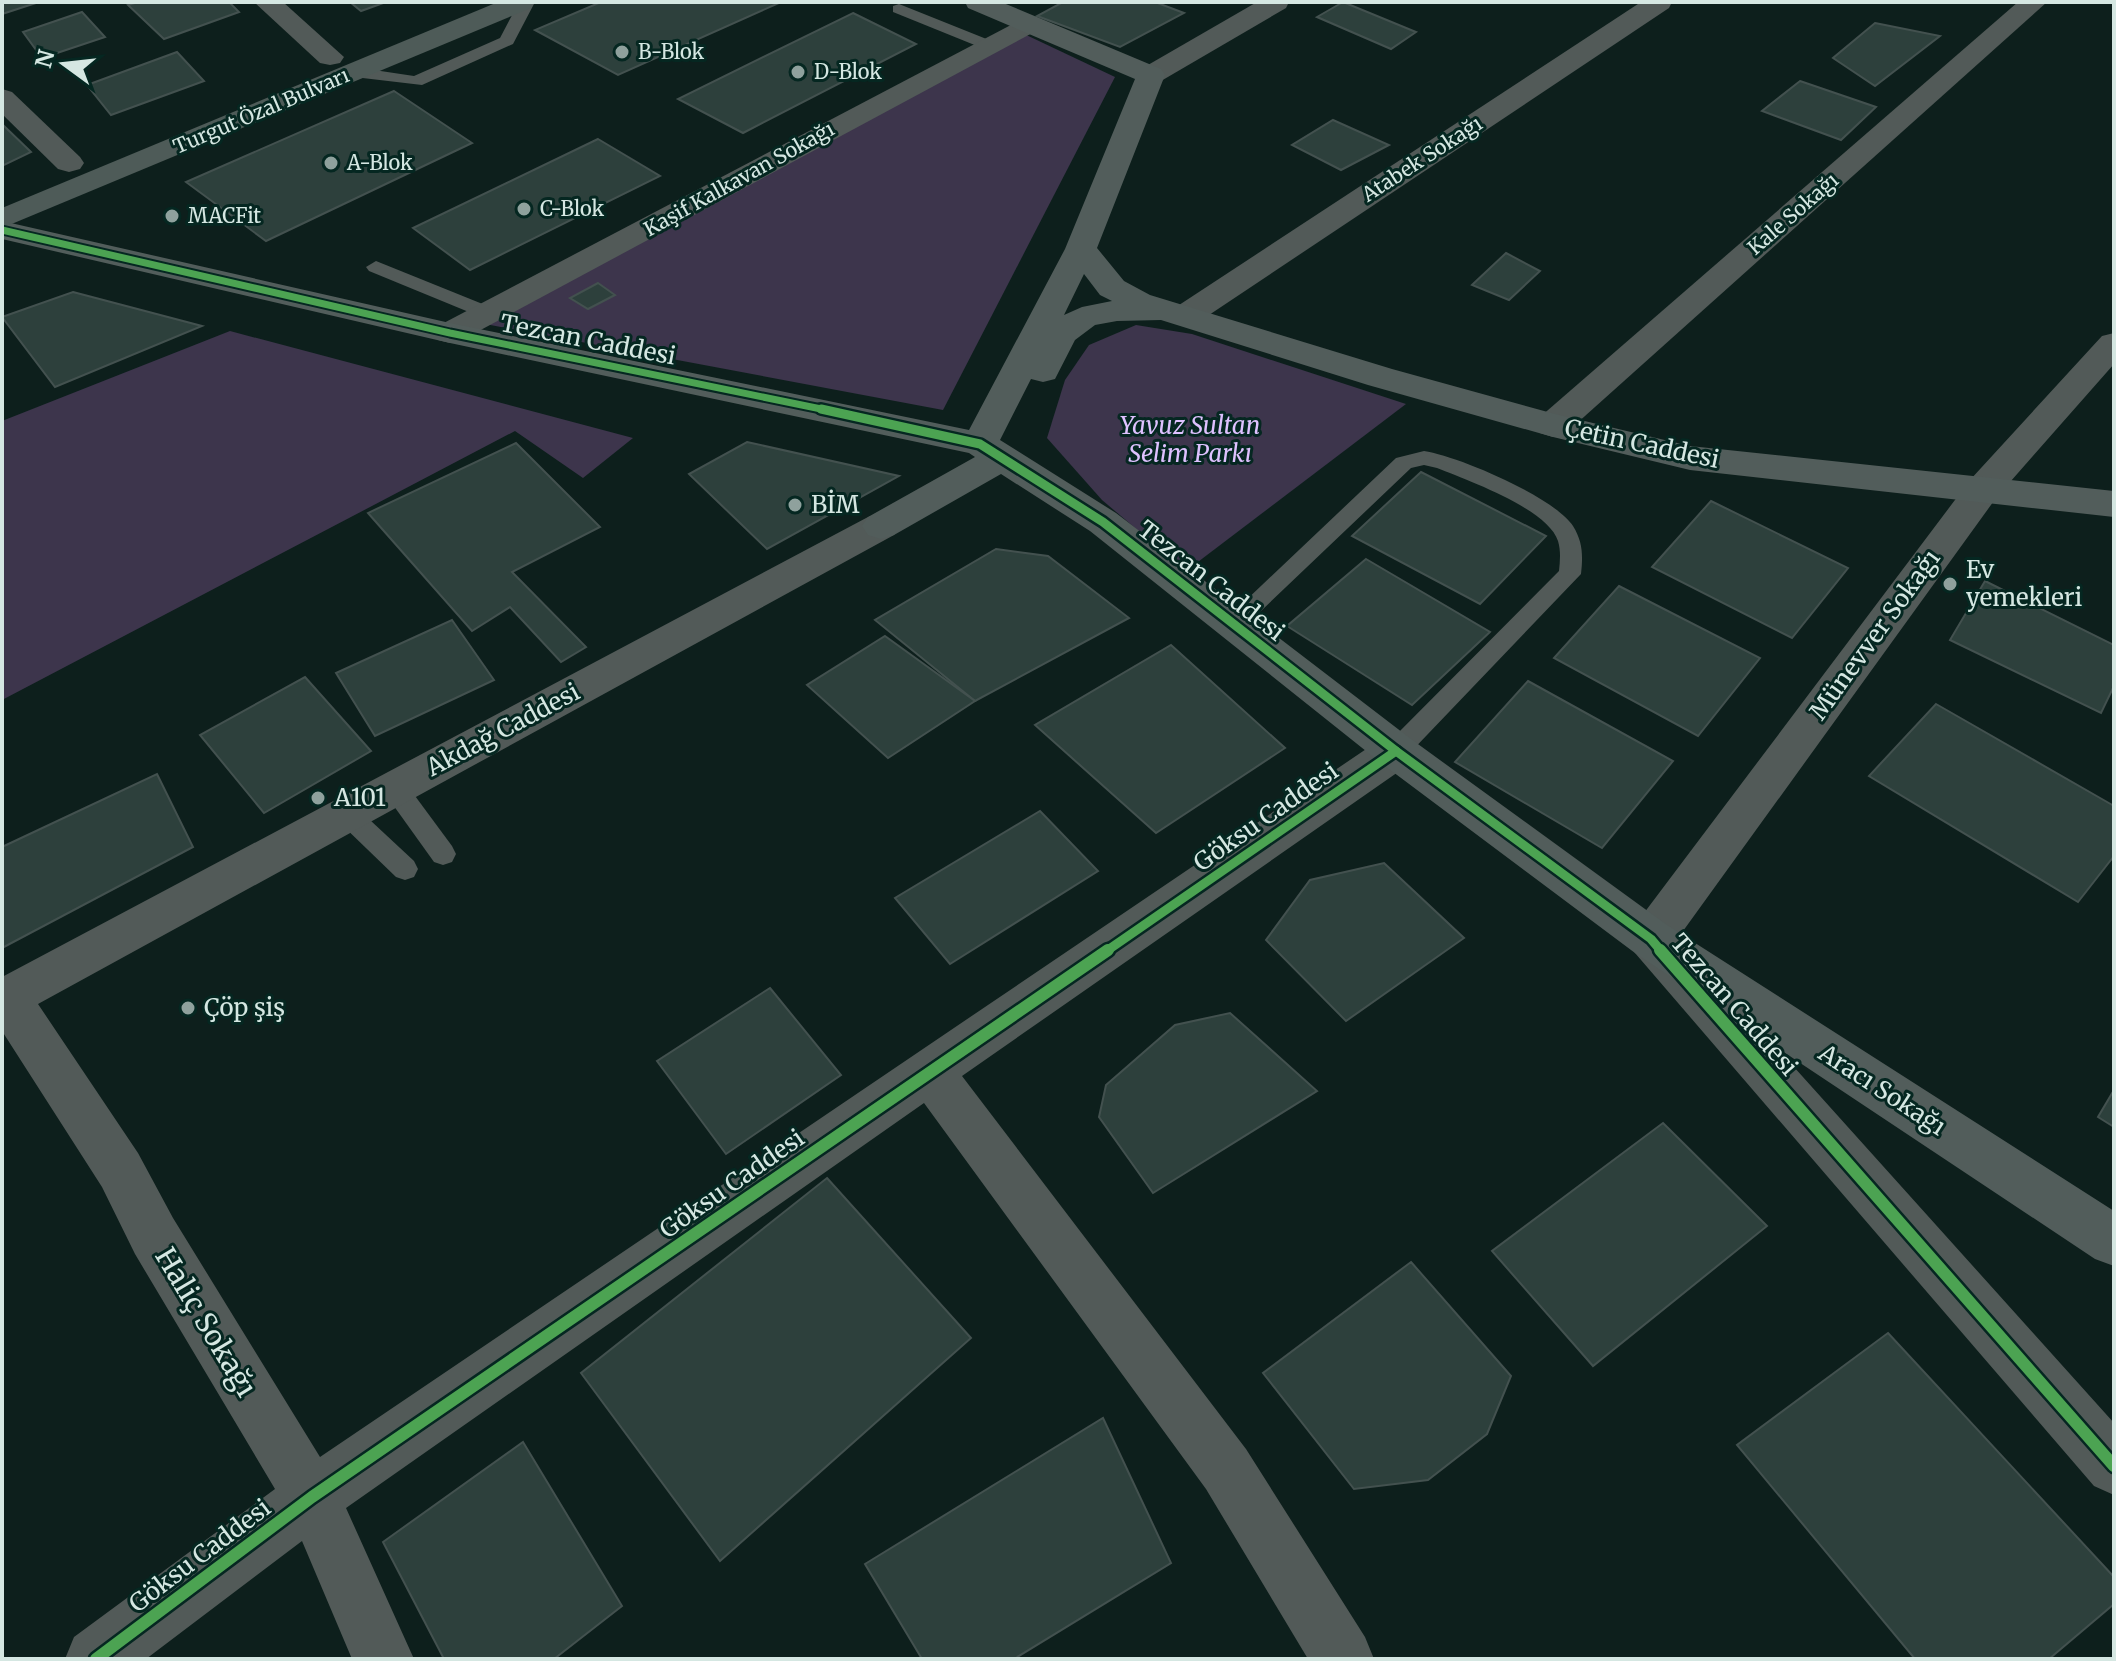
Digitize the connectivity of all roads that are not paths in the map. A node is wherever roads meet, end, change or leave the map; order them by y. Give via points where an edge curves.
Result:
1 (267, 2) edge
2 (462, 2) edge
3 (521, 2) edge
4 (527, 2) edge
5 (978, 2) edge
6 (1276, 2) edge
7 (1659, 2) edge
8 (2034, 2) edge
9 (899, 9) dead end
10 (1028, 24) junction
11 (988, 45) junction
12 (342, 65) junction
13 (1151, 75) junction
14 (2, 98) edge
15 (69, 163) junction
16 (2, 190) edge
17 (2, 219) edge
18 (2, 230) edge
19 (1081, 249) junction
20 (376, 267) dead end
21 (488, 313) junction
22 (1185, 316) junction
23 (1063, 332) junction
24 (450, 333) junction
25 (2114, 343) edge
26 (1553, 425) junction
27 (991, 450) junction
28 (1983, 489) junction
29 (2114, 504) edge
30 (1233, 624) junction
31 (1396, 751) junction
32 (395, 788) junction
33 (347, 814) junction
34 (443, 854) dead end
35 (405, 869) dead end
36 (1651, 939) junction
37 (4, 999) edge
38 (930, 1072) junction
39 (2114, 1241) edge
40 (2114, 1466) edge
41 (312, 1497) junction
42 (96, 1659) edge
43 (383, 1659) edge
44 (1343, 1659) edge

1 - 12 street
2 - 12 main road, Turgut Özal Bulvarı
3 - 12 main road, Turgut Özal Bulvarı
4 - 12 lane via 507,41 416,81
5 - 10 street
6 - 13 street
7 - 22 street, Atabek Sokağı
8 - 26 street, Kale Sokağı
9 - 11 lane
10 - 11 street, Kaşif Kalkavan Sokağı
10 - 13 street
11 - 21 street, Kaşif Kalkavan Sokağı
12 - 15 main road, Turgut Özal Bulvarı
12 - 17 main road, Turgut Özal Bulvarı
13 - 19 street
14 - 15 street
15 - 16 main road, Turgut Özal Bulvarı
18 - 24 street, Tezcan Caddesi
19 - 22 street, Çetin Caddesi via 1112,288
19 - 23 street
19 - 27 street
20 - 21 lane
21 - 24 street, Kaşif Kalkavan Sokağı
22 - 23 street, Çetin Caddesi via 1131,309 1091,314
22 - 26 street, Çetin Caddesi
23 - 27 street
24 - 27 street, Tezcan Caddesi
25 - 28 street, Münevver Sokağı
26 - 28 street, Çetin Caddesi via 1690,458
27 - 30 street, Tezcan Caddesi via 1103,522
27 - 32 street, Akdağ Caddesi via 959,484
28 - 29 street, Çetin Caddesi
28 - 36 street, Münevver Sokağı
30 - 31 street, Tezcan Caddesi
30 - 31 lane via 1404,463 1437,460 1546,508 1571,544 1570,574
31 - 36 street, Tezcan Caddesi
31 - 38 street, Göksu Caddesi
32 - 33 street, Akdağ Caddesi
32 - 34 lane
33 - 35 lane
33 - 37 street, Akdağ Caddesi
36 - 39 street, Aracı Sokağı
36 - 40 street, Tezcan Caddesi
37 - 41 street, Haliç Sokağı via 120,1170 154,1236
38 - 41 street, Göksu Caddesi
38 - 44 street via 1226,1469
41 - 42 street, Göksu Caddesi
41 - 43 street, Haliç Sokağı

